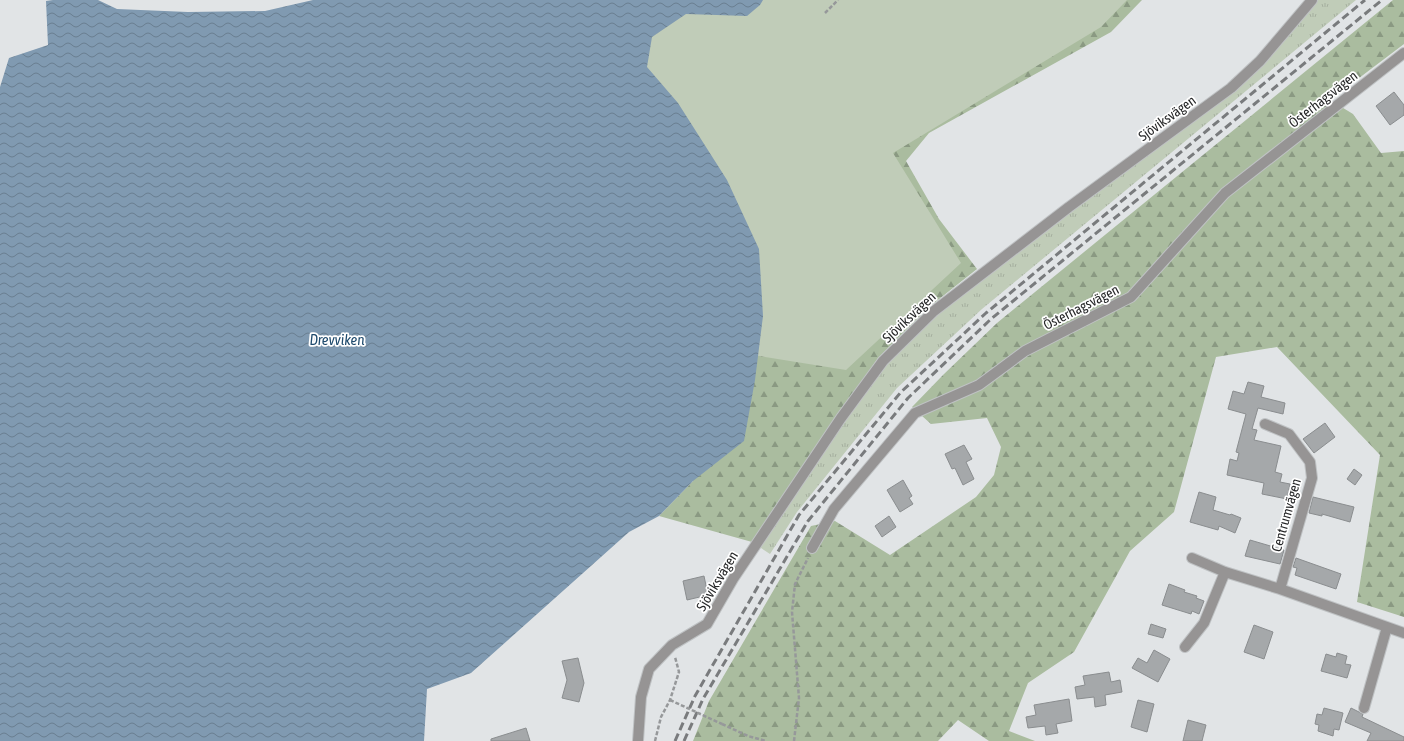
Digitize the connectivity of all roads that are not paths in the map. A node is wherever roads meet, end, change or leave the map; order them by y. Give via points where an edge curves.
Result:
1 (1312, 0) edge
2 (1404, 53) edge
3 (1265, 424) dead end
4 (812, 548) road end
5 (1192, 558) dead end
6 (1225, 572) junction
7 (1280, 589) junction
8 (1387, 627) junction
9 (1404, 633) edge
10 (1185, 647) dead end
11 (1364, 708) dead end
12 (638, 741) edge

1 - 12 street, Sjöviksvägen via 1260,61 1231,88 934,310 882,361 732,579 707,624 672,645 649,669 641,697
2 - 4 street, Österhagsvägen via 1225,193 1131,297 1025,351 979,385 915,413 834,509
3 - 7 street, Centrumvägen via 1289,434 1310,462 1312,478
5 - 6 street
6 - 7 street
6 - 10 street via 1204,623
7 - 8 street
8 - 9 street
8 - 11 street

